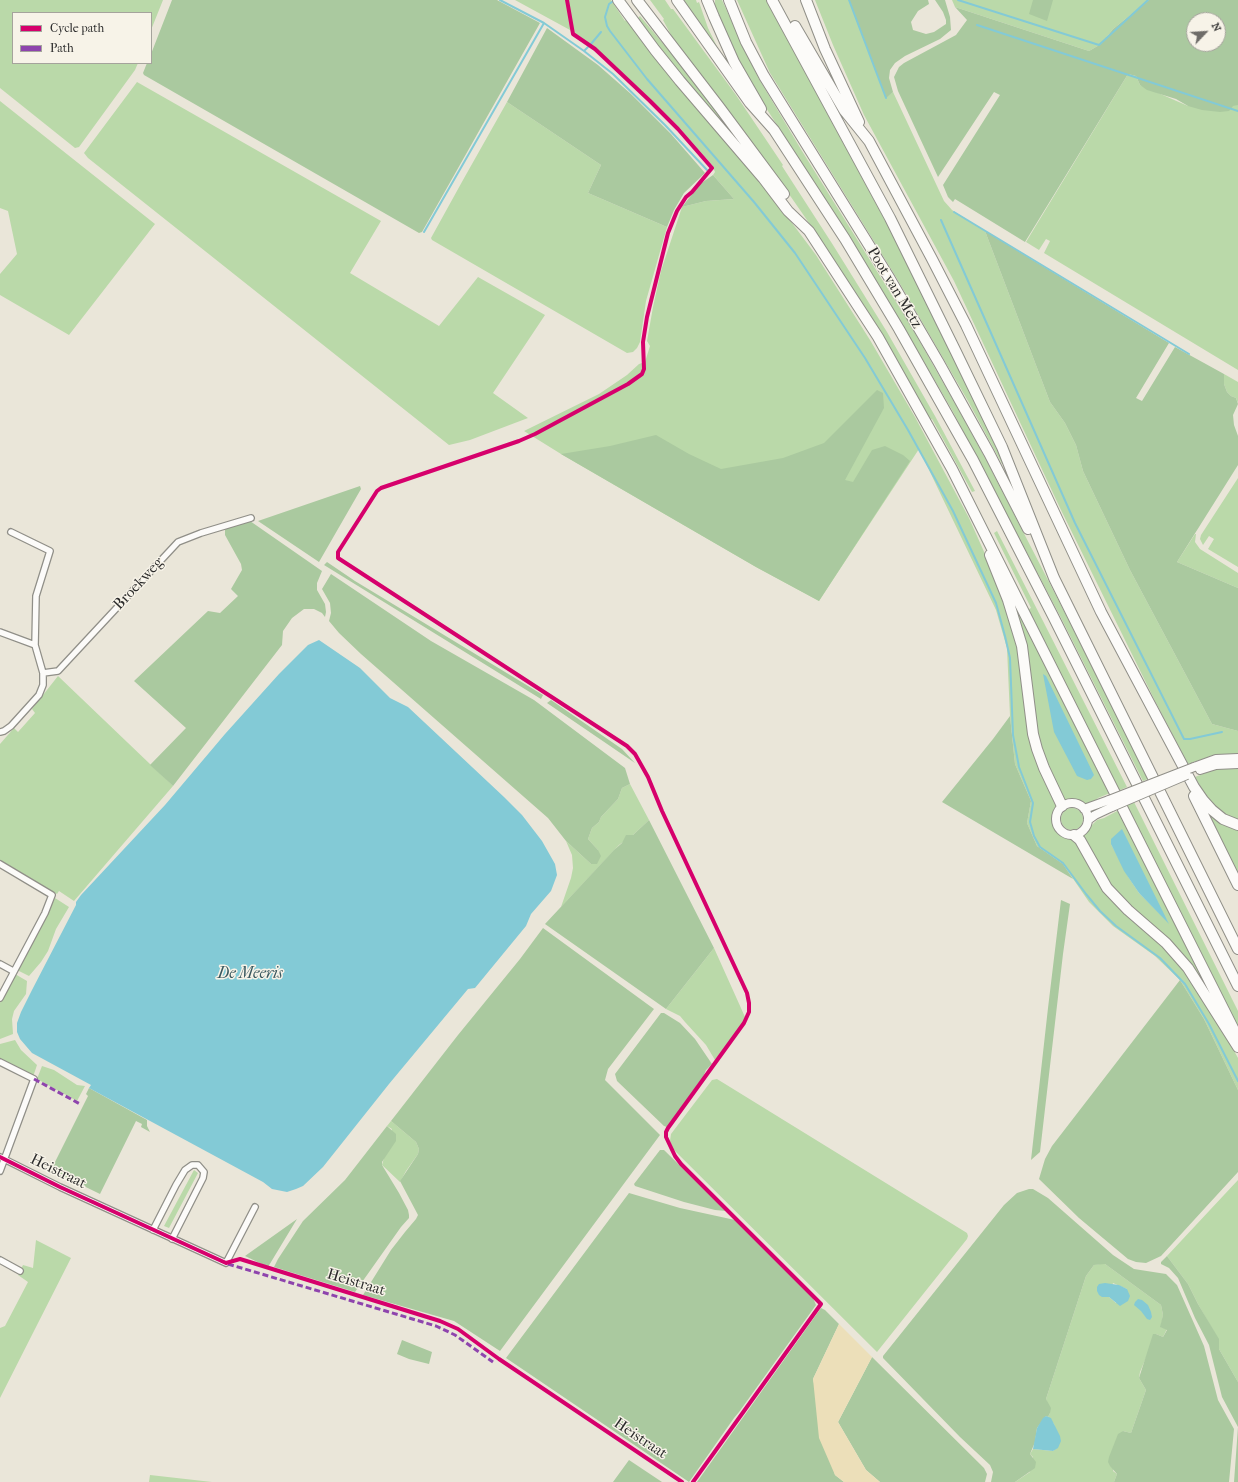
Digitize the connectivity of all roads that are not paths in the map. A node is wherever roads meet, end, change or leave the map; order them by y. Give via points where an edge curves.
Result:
1 (618, 0) edge
2 (637, 0) edge
3 (708, 0) edge
4 (729, 0) edge
5 (772, 0) edge
6 (778, 0) edge
7 (806, 0) edge
8 (677, 1) edge
9 (774, 130) junction
10 (869, 141) junction
11 (809, 230) junction
12 (251, 518) dead end
13 (983, 530) junction
14 (11, 532) dead end
15 (1054, 578) junction
16 (0, 632) edge
17 (35, 645) junction
18 (43, 673) junction
19 (1155, 714) junction
20 (0, 732) edge
21 (1238, 758) edge
22 (1238, 764) edge
23 (1195, 769) junction
24 (1111, 803) junction
25 (1062, 806) junction
26 (1084, 808) junction
27 (1088, 820) junction
28 (1238, 825) edge
29 (1074, 835) junction
30 (0, 864) edge
31 (1238, 885) edge
32 (1238, 948) edge
33 (0, 964) edge
34 (13, 971) junction
35 (1238, 986) edge
36 (0, 998) edge
37 (1238, 1038) edge
38 (1238, 1047) edge
39 (0, 1062) edge
40 (2, 1158) edge
41 (0, 1171) edge
42 (255, 1207) dead end
43 (153, 1230) junction
44 (172, 1239) junction
45 (0, 1260) edge
46 (20, 1271) dead end

1 - 11 highway via 665,62 788,211
2 - 11 highway
3 - 9 highway via 734,62
4 - 15 highway, Poot van Metz via 746,42 764,76 939,363
5 - 15 highway via 890,218 956,352 1002,447
6 - 10 highway via 844,110
7 - 10 highway via 825,49
8 - 9 highway via 750,103
9 - 35 highway via 875,288 973,460
10 - 19 highway via 966,325 1101,612
11 - 13 highway via 878,337
12 - 18 street, Broekweg via 201,532 178,542 58,671
13 - 25 highway via 1022,646 1037,749
13 - 37 highway
14 - 17 street via 50,551 36,596
15 - 32 highway
16 - 17 street
17 - 18 street
18 - 20 street via 43,685 39,694 12,726
19 - 28 highway via 1194,788 1223,819
19 - 31 highway
21 - 23 street via 1216,759
22 - 23 street via 1216,764
23 - 24 street, bridge
24 - 26 street
24 - 27 street
25 - 26 street via 1076,803
25 - 29 street via 1056,817 1058,827 1065,833
26 - 27 street
27 - 29 street via 1085,829
29 - 38 highway via 1080,840 1107,888 1166,943 1188,968
30 - 34 street via 52,894 45,913
33 - 34 street
34 - 36 street
39 - 40 street via 34,1080
40 - 41 street
40 - 43 street, Heistraat
42 - 44 street, Heistraat via 226,1263
43 - 44 street, Heistraat
43 - 44 street via 185,1170 192,1165 198,1165 204,1172 204,1178
45 - 46 street

